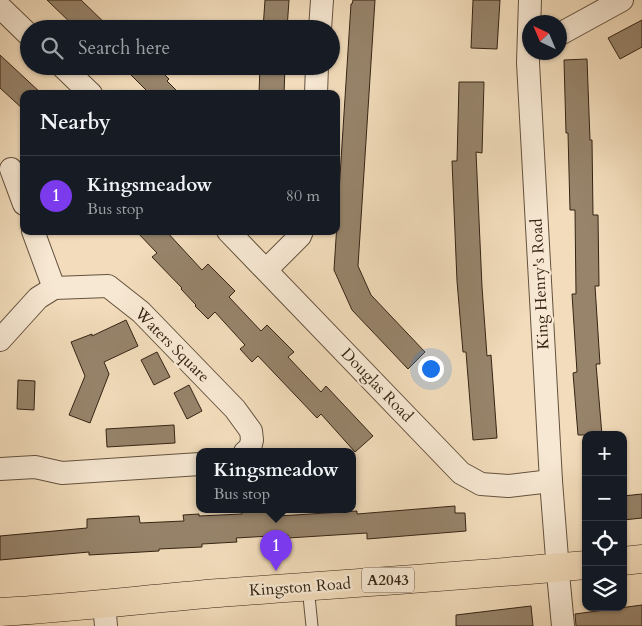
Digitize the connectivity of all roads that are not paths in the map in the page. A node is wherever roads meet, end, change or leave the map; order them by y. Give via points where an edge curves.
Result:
1 (322, 0) edge
2 (530, 0) edge
3 (622, 0) edge
4 (0, 8) edge
5 (531, 15) edge
6 (321, 20) edge
7 (20, 27) edge
8 (567, 30) edge
9 (533, 60) edge
10 (71, 75) edge
11 (317, 75) edge
12 (87, 90) edge
13 (316, 90) edge
14 (12, 169) edge
15 (20, 192) edge
16 (35, 235) edge
17 (232, 235) edge
18 (300, 235) edge
19 (266, 270) junction
20 (54, 288) junction
21 (0, 340) edge
22 (251, 448) edge
23 (196, 464) edge
24 (0, 469) edge
25 (552, 482) junction
26 (642, 559) edge
27 (627, 561) edge
28 (582, 565) edge
29 (558, 568) junction
30 (308, 587) junction
31 (0, 612) edge
32 (105, 614) edge
33 (312, 626) edge
34 (563, 626) edge

1 - 6 street
2 - 5 street, King Henry's Road
3 - 8 street
4 - 7 street
9 - 25 street, King Henry's Road
10 - 12 street
11 - 13 street
14 - 15 street
16 - 20 street
17 - 19 street, Douglas Road
18 - 19 street
19 - 25 street, Douglas Road via 461,473 481,484 508,486
20 - 21 street via 38,298
20 - 22 street, Waters Square via 108,286 141,312 235,409 251,431
23 - 24 street via 62,473 35,467
25 - 29 street, King Henry's Road
26 - 27 main road
28 - 29 main road, Kingston Road / A2043
29 - 30 main road, Kingston Road / A2043
29 - 34 street, King Henry's Road
30 - 32 main road, Kingston Road / A2043
30 - 33 lane
31 - 32 main road, A2043 via 34,610

